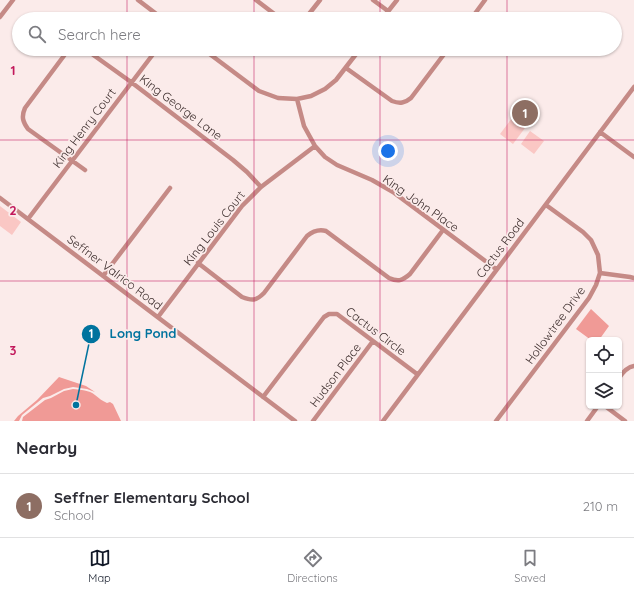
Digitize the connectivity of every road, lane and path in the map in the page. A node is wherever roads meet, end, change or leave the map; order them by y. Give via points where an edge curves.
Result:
1 (13, 0) edge
2 (138, 0) edge
3 (256, 0) edge
4 (320, 0) edge
5 (373, 0) edge
6 (397, 0) edge
7 (485, 0) edge
8 (388, 11) joint
9 (154, 12) edge
10 (272, 12) edge
11 (311, 12) edge
12 (476, 12) edge
13 (0, 17) edge
14 (64, 56) edge
15 (95, 56) edge
16 (151, 56) edge
17 (213, 56) edge
18 (355, 56) edge
19 (443, 56) edge
20 (346, 68) junction
21 (131, 82) junction
22 (634, 87) edge
23 (297, 99) junction
24 (600, 132) junction
25 (315, 146) junction
26 (634, 157) edge
27 (72, 161) junction
28 (85, 170) dead end
29 (260, 187) junction
30 (170, 188) dead end
31 (0, 198) edge
32 (546, 205) junction
33 (28, 219) junction
34 (443, 230) junction
35 (198, 263) junction
36 (496, 269) junction
37 (600, 273) junction
38 (103, 276) junction
39 (634, 278) edge
40 (158, 317) junction
41 (373, 341) junction
42 (633, 366) edge
43 (417, 374) junction
44 (622, 374) edge
45 (263, 397) junction
46 (596, 409) edge
47 (609, 409) edge
48 (295, 421) edge
49 (313, 421) edge
50 (383, 421) edge
51 (496, 421) edge
52 (587, 421) edge
53 (625, 421) edge

1 - 13 street
2 - 9 street
3 - 10 street
4 - 11 street
5 - 8 street
6 - 8 street
7 - 12 street
14 - 27 street via 25,108 22,118 28,129
15 - 21 street, King George Lane
16 - 21 street, King Henry Court
17 - 23 street via 259,90 278,98
18 - 20 street
19 - 20 street via 411,98 402,103 392,101
20 - 23 street via 325,89
21 - 27 street, King Henry Court
21 - 29 street, King George Lane via 233,160
22 - 24 street, Cactus Road
23 - 25 street, King John Place via 304,126
24 - 26 street
24 - 32 street, Cactus Road
25 - 29 street, King Louis Court
25 - 34 street, King John Place via 337,165 393,192
27 - 28 street
27 - 33 street, King Henry Court
29 - 35 street, King Louis Court
30 - 38 street
31 - 33 street, Seffner Valrico Road
32 - 36 street, Cactus Road
32 - 37 street via 591,240 598,255
33 - 38 street, Seffner Valrico Road
34 - 35 street via 410,274 399,280 389,278 326,231 312,232 264,294 254,300 242,297
34 - 36 street, King John Place
35 - 40 street, King Louis Court
36 - 43 street, Cactus Road
37 - 39 street
37 - 51 street, Hollowtree Drive via 589,298
38 - 40 street, Seffner Valrico Road
40 - 45 street, Seffner Valrico Road
41 - 43 street, Cactus Circle
41 - 45 street, Cactus Circle via 336,314 326,315
41 - 49 street, Hudson Place
42 - 44 street
43 - 50 street, Cactus Road
45 - 48 street, Seffner Valrico Road
46 - 52 street
47 - 53 street

